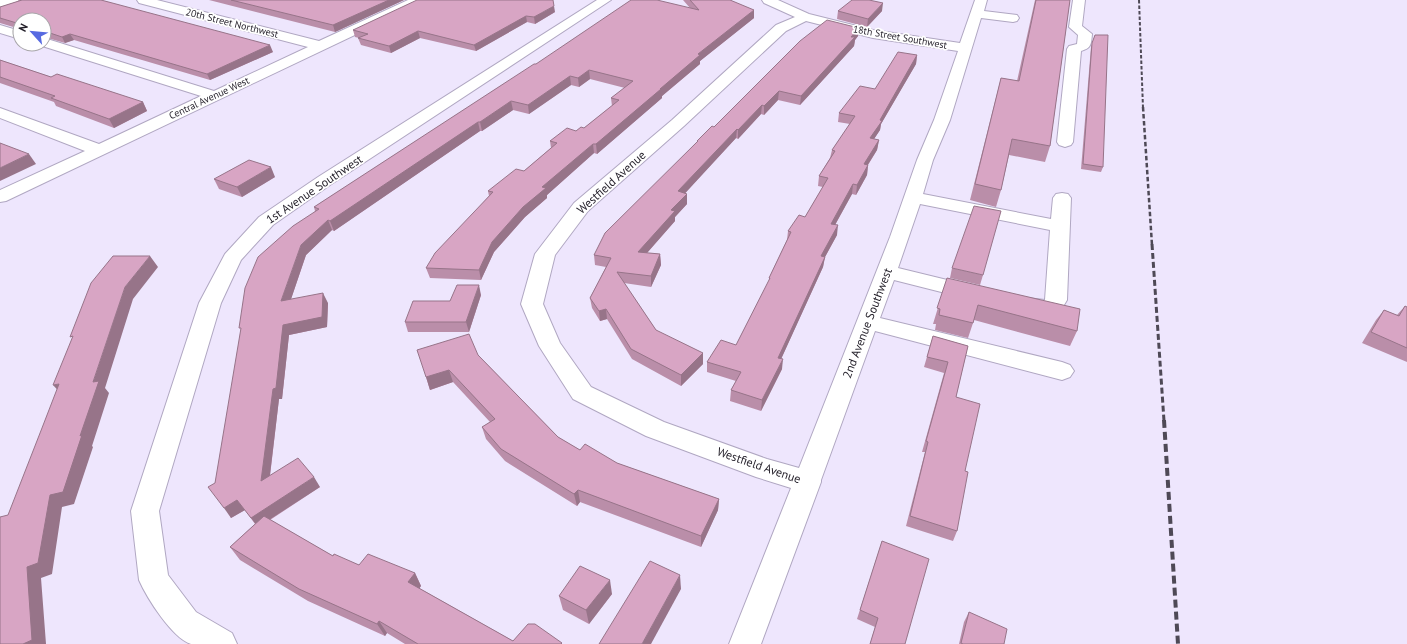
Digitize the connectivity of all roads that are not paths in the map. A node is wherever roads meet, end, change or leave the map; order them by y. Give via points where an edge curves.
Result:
1 (13, 0) edge
2 (143, 0) edge
3 (605, 0) edge
4 (768, 0) edge
5 (1079, 0) edge
6 (385, 2) edge
7 (412, 3) edge
8 (0, 4) edge
9 (980, 7) edge
10 (805, 17) junction
11 (1013, 18) dead end
12 (0, 29) edge
13 (12, 33) edge
14 (52, 45) edge
15 (321, 46) junction
16 (965, 48) junction
17 (215, 96) junction
18 (0, 113) edge
19 (1065, 142) dead end
20 (99, 150) junction
21 (0, 197) edge
22 (913, 197) junction
23 (1062, 198) dead end
24 (1060, 226) junction
25 (887, 272) junction
26 (868, 322) junction
27 (1062, 371) dead end
28 (808, 482) junction
29 (221, 644) edge
30 (745, 644) edge

1 - 8 street
2 - 15 street, 20th Street Northwest
3 - 29 street, 1st Avenue Southwest via 272,216 232,258 210,303 145,511 154,580 185,623
4 - 10 street, 18th Street Southwest
5 - 19 street via 1075,28 1085,34 1084,46 1074,49
6 - 7 street
7 - 15 street, Central Avenue West
9 - 11 street
9 - 16 street, 2nd Avenue Southwest
10 - 16 street, 18th Street Southwest via 873,34
10 - 28 street, Westfield Avenue via 780,28 678,123 581,207 545,254 532,304 550,346 582,393 655,429
12 - 13 street
14 - 17 street
15 - 17 street, Central Avenue West
16 - 22 street, 2nd Avenue Southwest via 942,120
17 - 20 street, Central Avenue West
18 - 20 street
20 - 21 street, Central Avenue West
22 - 24 street
22 - 25 street, 2nd Avenue Southwest
23 - 24 street
24 - 25 street via 1056,300 1053,305 1043,308
25 - 26 street, 2nd Avenue Southwest
26 - 27 street
26 - 28 street, 2nd Avenue Southwest
28 - 30 street, 2nd Avenue Southwest

